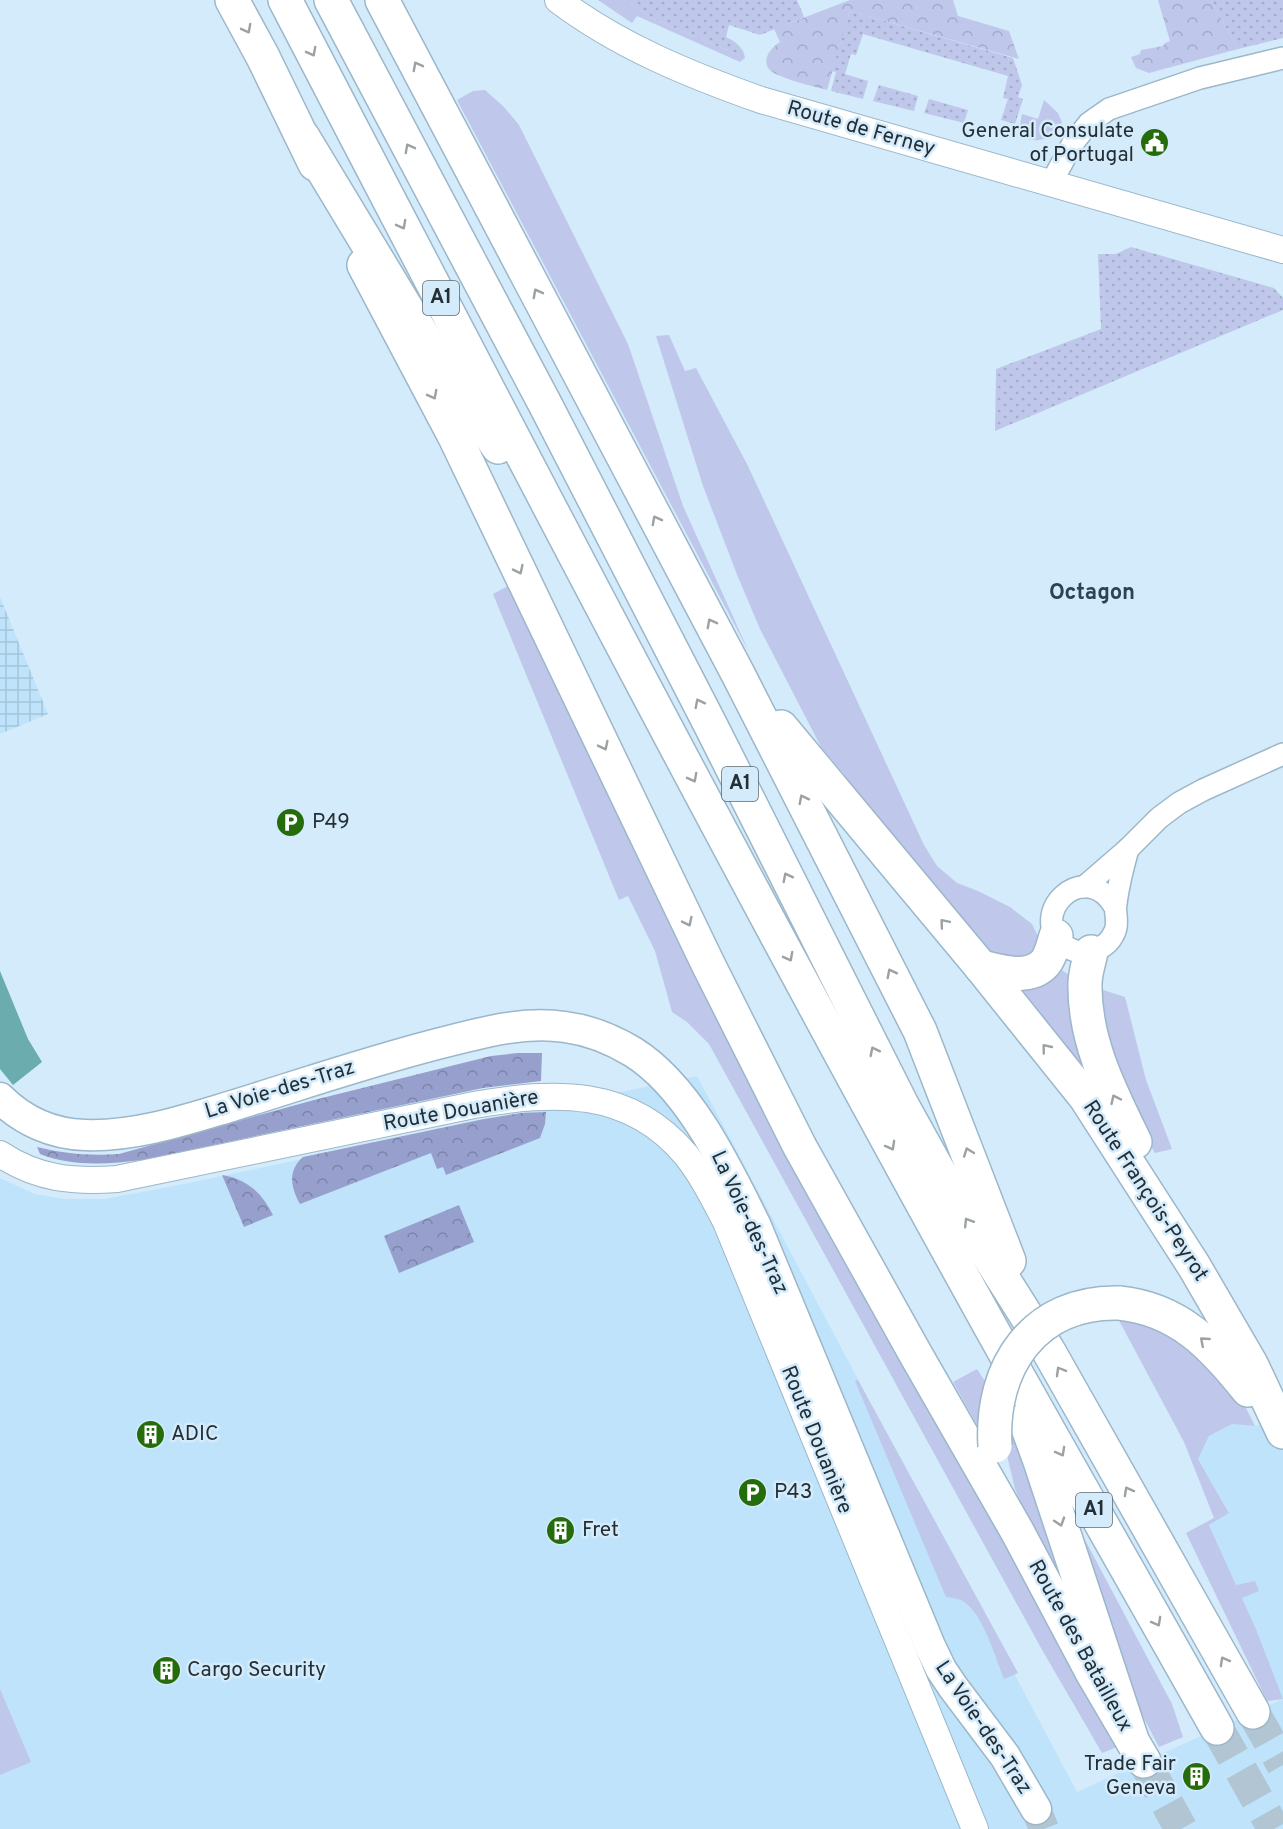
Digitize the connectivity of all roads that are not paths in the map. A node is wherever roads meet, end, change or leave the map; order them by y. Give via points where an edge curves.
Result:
1 (232, 0) edge
2 (285, 0) edge
3 (331, 0) edge
4 (382, 0) edge
5 (558, 0) edge
6 (1283, 58) edge
7 (303, 137) junction
8 (1051, 183) junction
9 (1283, 250) edge
10 (597, 596) junction
11 (738, 674) junction
12 (1283, 754) edge
13 (1128, 849) junction
14 (1084, 887) junction
15 (1115, 907) junction
16 (1056, 936) junction
17 (1091, 952) junction
18 (981, 967) junction
19 (0, 1098) edge
20 (0, 1154) edge
21 (1194, 1266) junction
22 (970, 1292) junction
23 (1033, 1325) junction
24 (1283, 1433) edge
25 (1017, 1531) junction
26 (1253, 1712) tunnel mouth
27 (1217, 1728) tunnel mouth
28 (1036, 1809) tunnel mouth
29 (975, 1829) edge

1 -> 7 main road
2 -> 10 main road, A1
23 -> 3 main road, A1 via 964,1217 902,1105 545,404
11 -> 4 main road
5 - 8 street, Route de Ferney via 618,39 726,88
6 - 8 street via 1200,78 1109,109 1089,123 1073,143
7 - 10 main road via 434,354
7 -> 25 main road via 338,217 456,437 708,964 800,1147
8 - 9 street, Route de Ferney
10 -> 22 main road, A1
18 -> 11 main road, Route François-Peyrot
23 -> 11 main road via 920,1031
12 - 13 street via 1179,803
13 - 14 street
13 - 15 street
14 - 15 street via 1102,892
14 - 16 street via 1069,891 1054,908
15 - 17 street via 1115,932 1105,945
16 - 17 street via 1071,950
16 - 18 main road via 1046,962 1036,969 1022,974
21 -> 17 main road via 1107,1083 1093,1042 1085,998
21 -> 18 main road, Route François-Peyrot via 1086,1098
19 - 28 main road, La Voie-des-Traz via 44,1127 99,1135 158,1126 491,1030 565,1027 593,1034 633,1053 687,1105 734,1182 941,1669 1005,1756
20 - 29 street, Route Douanière via 51,1177 82,1181 117,1179 474,1105 543,1096 594,1099 655,1126 687,1156 705,1182 735,1243
21 - 24 main road, Route François-Peyrot via 1251,1364
22 -> 25 main road, Route des Batailleux via 1040,1461 1138,1750
22 -> 27 main road, A1
26 -> 23 main road, A1
24 -> 25 main road, bridge via 1229,1367 1183,1325 1157,1311 1119,1303 1062,1313 1026,1341 1008,1366 999,1391 995,1446 1002,1486

